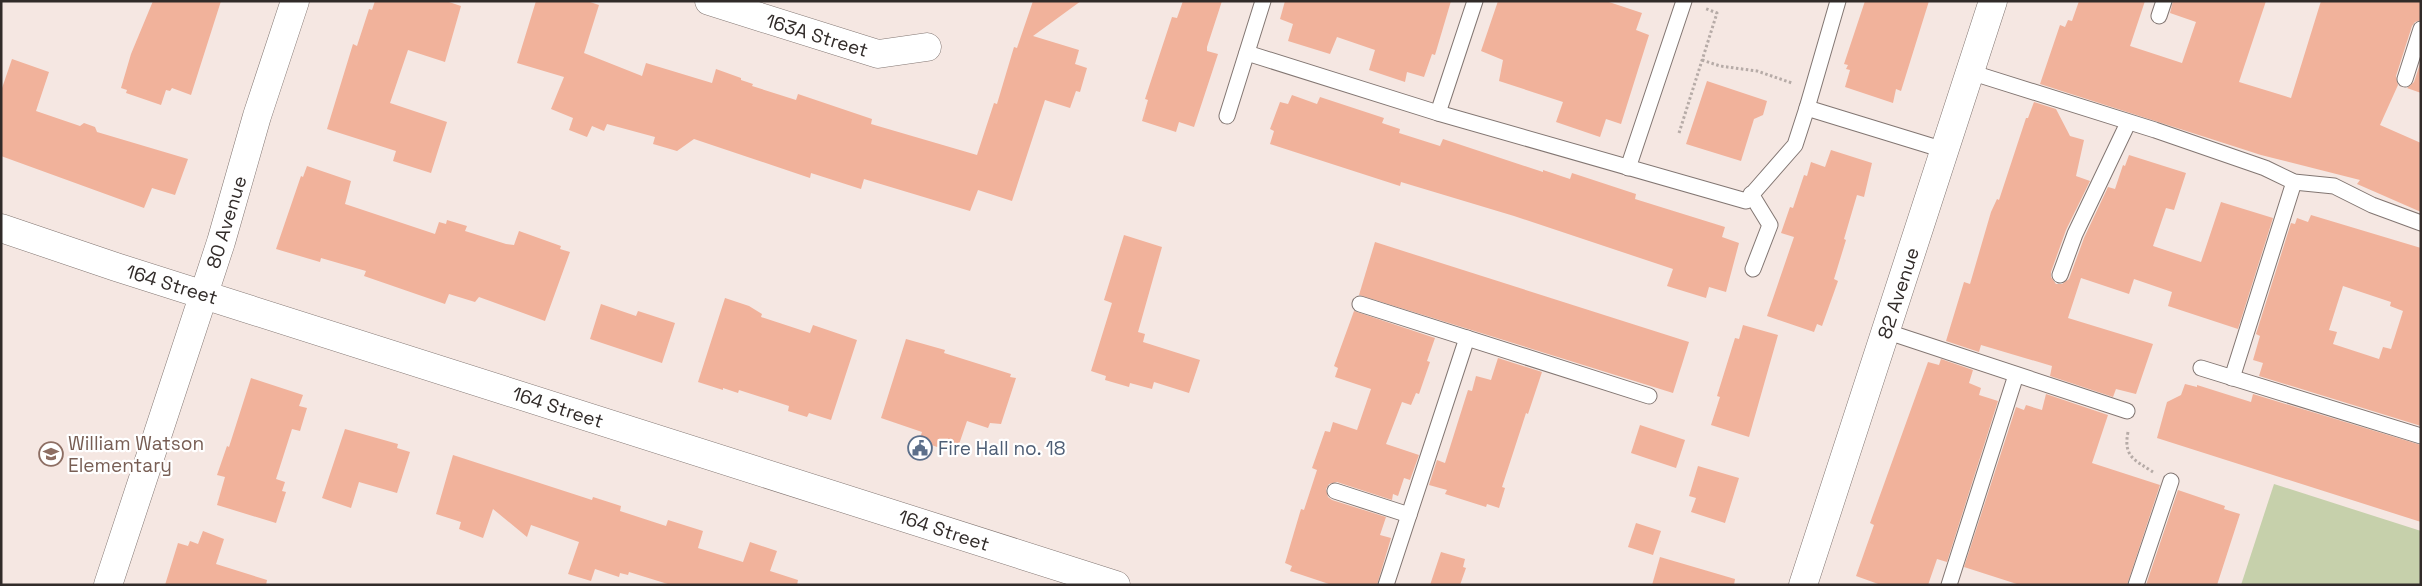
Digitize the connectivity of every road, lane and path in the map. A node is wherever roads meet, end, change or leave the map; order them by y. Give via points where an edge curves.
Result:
1 (295, 1) edge
2 (709, 1) edge
3 (1263, 1) edge
4 (1476, 1) edge
5 (1684, 1) edge
6 (1838, 1) edge
7 (1993, 1) edge
8 (1700, 6) dead end
9 (2421, 29) edge
10 (927, 47) dead end
11 (1247, 53) junction
12 (1702, 60) junction
13 (1970, 72) junction
14 (2405, 79) dead end
15 (1793, 83) dead end
16 (1807, 108) junction
17 (1438, 113) junction
18 (1228, 116) dead end
19 (2128, 123) junction
20 (1679, 133) dead end
21 (1944, 150) junction
22 (1628, 168) junction
23 (2294, 182) junction
24 (1751, 194) junction
25 (2421, 223) edge
26 (1, 228) edge
27 (1753, 269) dead end
28 (2060, 275) dead end
29 (203, 294) junction
30 (1360, 304) dead end
31 (1885, 331) junction
32 (1467, 338) junction
33 (2201, 368) dead end
34 (2016, 375) junction
35 (2232, 378) junction
36 (1649, 396) dead end
37 (2127, 412) joint
38 (2421, 436) edge
39 (2171, 481) joint
40 (1335, 491) dead end
41 (1409, 515) junction
42 (108, 585) edge
43 (1116, 585) edge
44 (1386, 585) edge
45 (1803, 585) edge
46 (1949, 585) edge
47 (2136, 585) edge

1 - 29 street, 80 Avenue via 257,116 222,242
2 - 10 street, 163A Street via 878,54
3 - 11 lane
4 - 17 lane
5 - 22 lane
6 - 16 lane
7 - 13 street, 82 Avenue
8 - 12 path via 1717,13
9 - 14 lane
11 - 17 lane
11 - 18 lane
12 - 15 path via 1757,71
12 - 20 path
13 - 19 lane
13 - 21 street, 82 Avenue
16 - 21 lane
16 - 24 lane via 1795,145
17 - 22 lane
19 - 23 lane via 2264,168
19 - 28 lane via 2075,234
21 - 31 street, 82 Avenue
22 - 24 lane via 1746,201
23 - 25 lane via 2334,186 2372,205
23 - 35 lane
24 - 27 lane via 1770,225
26 - 29 street, 164 Street
29 - 42 street, 80 Avenue
29 - 43 street, 164 Street
30 - 32 lane
31 - 34 lane
31 - 45 street, 82 Avenue
32 - 36 lane
32 - 41 lane
33 - 35 lane
34 - 37 lane
34 - 46 lane
35 - 38 lane
37 - 39 path via 2133,414 2126,448 2130,456
39 - 47 lane
40 - 41 lane
41 - 44 lane

